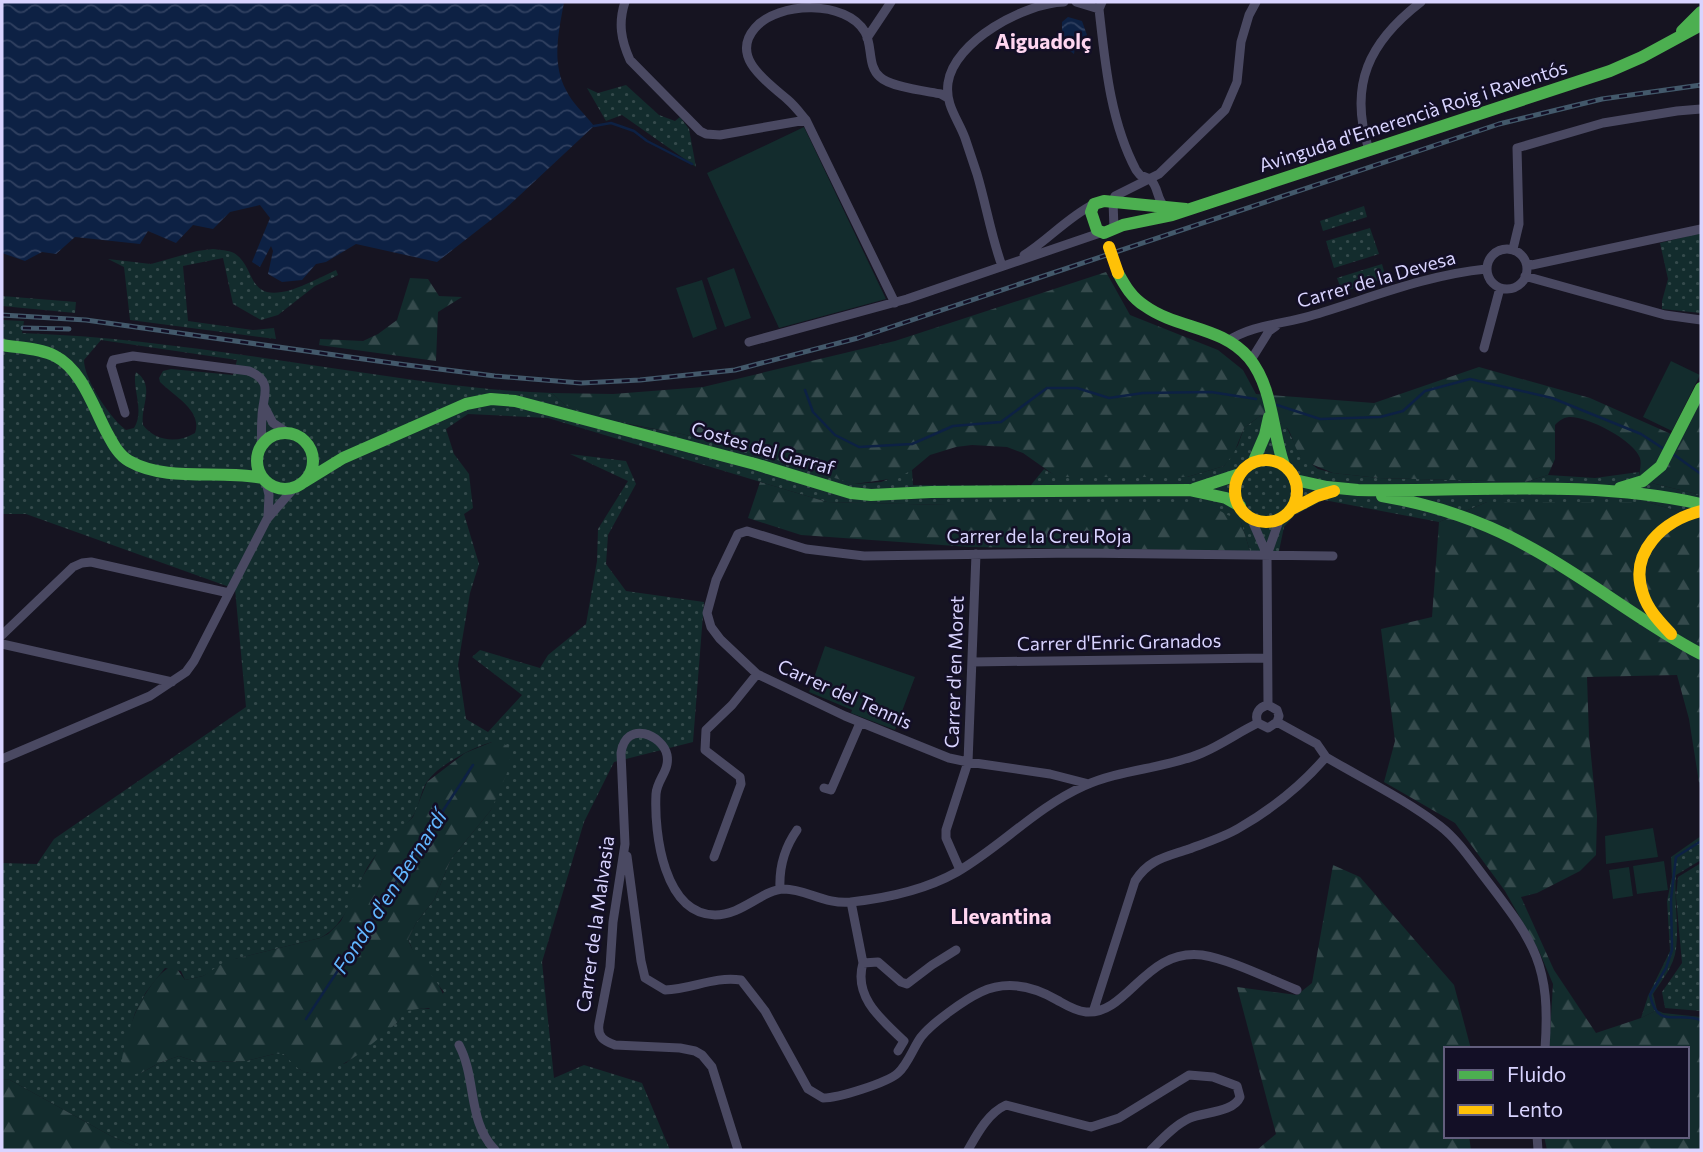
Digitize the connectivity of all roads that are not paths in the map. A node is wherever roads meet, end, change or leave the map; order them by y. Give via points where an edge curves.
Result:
1 (625, 2) edge
2 (891, 2) edge
3 (1064, 2) edge
4 (1076, 2) edge
5 (1256, 2) edge
6 (1421, 2) edge
7 (1100, 5) edge
8 (1701, 12) edge
9 (1701, 25) edge
10 (1677, 37) junction
11 (867, 38) junction
12 (948, 98) junction
13 (1701, 109) edge
14 (806, 120) junction
15 (1370, 150) junction
16 (1150, 179) junction
17 (1113, 201) junction
18 (1094, 204) junction
19 (1166, 209) junction
20 (1186, 209) junction
21 (1701, 229) edge
22 (1107, 231) junction
23 (1513, 249) junction
24 (1526, 263) junction
25 (1006, 265) junction
26 (1486, 269) junction
27 (1525, 276) junction
28 (1500, 288) junction
29 (895, 303) junction
30 (1701, 320) edge
31 (1277, 325) junction
32 (1228, 341) junction
33 (749, 342) dead end
34 (2, 345) edge
35 (1485, 348) dead end
36 (1251, 360) junction
37 (1701, 388) edge
38 (264, 404) junction
39 (1270, 412) junction
40 (125, 413) dead end
41 (288, 433) junction
42 (308, 444) junction
43 (259, 450) junction
44 (344, 458) junction
45 (1253, 463) junction
46 (1284, 465) junction
47 (229, 472) junction
48 (1240, 474) junction
49 (264, 480) junction
50 (1295, 480) junction
51 (299, 485) junction
52 (1189, 490) junction
53 (1343, 490) junction
54 (1611, 490) junction
55 (1701, 504) edge
56 (1240, 506) junction
57 (1292, 509) junction
58 (1701, 511) edge
59 (1251, 518) junction
60 (267, 519) junction
61 (1280, 519) junction
62 (747, 531) joint
63 (976, 554) junction
64 (1267, 555) junction
65 (1333, 556) dead end
66 (229, 593) junction
67 (2, 635) edge
68 (2, 644) edge
69 (1681, 644) junction
70 (1701, 654) edge
71 (1266, 658) junction
72 (972, 662) junction
73 (757, 674) junction
74 (172, 682) junction
75 (1268, 705) junction
76 (1277, 722) junction
77 (860, 723) junction
78 (1258, 723) junction
79 (1326, 757) junction
80 (2, 759) edge
81 (968, 762) junction
82 (1089, 783) junction
83 (824, 789) dead end
84 (797, 830) dead end
85 (625, 844) junction
86 (713, 857) dead end
87 (960, 870) junction
88 (780, 889) junction
89 (851, 902) junction
90 (956, 950) dead end
91 (863, 963) junction
92 (1297, 990) dead end
93 (1093, 1012) junction
94 (459, 1045) dead end
95 (1545, 1047) edge
96 (898, 1051) dead end
97 (495, 1150) edge
98 (738, 1150) edge
99 (968, 1150) edge
100 (1151, 1150) edge

1 - 14 street via 620,24 630,60 700,131 720,135
2 - 11 street
3 - 12 street via 1024,11 981,36 954,66
4 - 7 street
5 - 16 street via 1241,43 1237,82 1225,110
6 - 15 street via 1397,20 1365,69 1360,94
7 - 16 street via 1105,64 1118,126 1136,170
8 - 10 main road
9 - 10 main road
10 - 15 main road, Avinguda d'Emerencià Roig i Raventós via 1610,71
11 - 12 street via 874,68 883,79
11 - 14 street via 848,17 813,8 777,13 753,31 748,54 754,69
12 - 25 street
13 - 23 street via 1603,124 1520,146 1519,224
14 - 29 street
15 - 20 main road, Avinguda d'Emerencià Roig i Raventós
16 - 17 street via 1119,193
16 - 19 street
17 - 18 main road, Avinguda d'Emerencià Roig i Raventós
17 - 19 main road, Avinguda d'Emerencià Roig i Raventós
17 - 22 street
18 - 22 main road via 1094,224
18 - 25 street, Avinguda d'Emerencià Roig i Raventós
19 - 20 main road, Avinguda d'Emerencià Roig i Raventós
20 - 22 main road, Avinguda d'Emerencià Roig i Raventós
21 - 24 street
22 - 25 street, Avinguda d'Emerencià Roig i Raventós
22 - 32 main road, bridge via 1125,289 1140,305
23 - 24 street
23 - 26 street via 1495,253
24 - 27 street
25 - 29 street, Avinguda d'Emerencià Roig i Raventós
26 - 28 street via 1489,279
26 - 31 street, Carrer de la Devesa via 1430,278
27 - 28 street via 1518,286
27 - 30 street via 1665,315
28 - 35 street
29 - 33 street, Avinguda d'Emerencià Roig i Raventós
31 - 32 street, Carrer de la Devesa via 1241,333
31 - 36 street, Carrer de la Devesa
32 - 36 main road
34 - 47 main road via 61,360 74,373 111,440 129,461 164,470
36 - 39 main road
37 - 54 main road via 1653,475
38 - 40 street via 263,383 255,374 133,356 113,360 111,366
38 - 41 street via 273,423
38 - 43 street
39 - 45 main road
39 - 46 main road
41 - 42 main road
41 - 43 main road via 272,436
42 - 44 main road
42 - 51 main road via 313,464
43 - 47 main road
43 - 49 main road via 257,466
44 - 51 main road, Costes del Garraf
44 - 52 main road, Costes del Garraf via 452,409 491,399 540,407 851,493
45 - 46 main road via 1270,460
45 - 48 main road
46 - 50 main road
47 - 49 main road
48 - 52 main road
48 - 56 main road via 1235,494
49 - 51 main road via 279,489
49 - 60 street via 269,495
50 - 53 main road
50 - 57 main road via 1297,495
51 - 60 street
52 - 56 main road
53 - 54 main road
53 - 57 main road
53 - 69 main road via 1429,504 1507,534
54 - 55 main road
56 - 59 main road
57 - 61 main road
58 - 69 main road via 1667,524 1645,550 1641,564 1642,591 1655,616
59 - 61 main road via 1263,522
59 - 64 street
60 - 66 street
61 - 64 street
62 - 63 street, Carrer de la Creu Roja via 807,548 864,556
62 - 73 street, Carrer del Tennis via 738,534 731,548 708,613 720,639
63 - 64 street, Carrer de la Creu Roja
63 - 72 street, Carrer d'en Moret
64 - 65 street, Carrer de la Creu Roja
64 - 71 street
66 - 67 street via 82,563
66 - 74 street via 194,661
68 - 74 street
69 - 70 main road
71 - 72 street, Carrer d'Enric Granados
71 - 75 street
72 - 81 street, Carrer d'en Moret
73 - 77 street, Carrer del Tennis
73 - 86 street via 704,737 705,750 740,778 741,784
74 - 80 street via 150,696
75 - 76 street via 1277,710
75 - 78 street via 1256,714
76 - 78 street via 1268,728
76 - 79 street via 1317,744
77 - 81 street, Carrer del Tennis
77 - 83 street via 831,790
78 - 82 street via 1202,754
79 - 93 street via 1287,796 1237,829 1161,856 1144,867 1135,881
79 - 95 street via 1454,837 1509,909 1530,941 1542,972
81 - 82 street, Carrer del Tennis
81 - 87 street, Carrer d'en Moret via 946,830
82 - 87 street via 1057,798
84 - 88 street via 779,873
85 - 88 street, Carrer de la Malvasia via 621,753 623,741 638,733 665,749 668,766 656,793 659,838 674,891 686,905 696,911 731,913
85 - 93 street via 645,978 665,990 706,981 741,980 765,1011 808,1089 823,1098 853,1093 897,1074 923,1034 982,992 1029,986 1078,1010
85 - 98 street, Carrer de la Malvasia via 599,1024 601,1038 625,1047 680,1048 702,1055 712,1067
87 - 89 street via 902,894
88 - 89 street via 829,902
89 - 91 street
90 - 91 street via 907,984 878,962
91 - 96 street via 860,971 868,1005 904,1041
92 - 93 street via 1189,955 1153,967 1112,1004
94 - 97 street via 469,1069 478,1124
99 - 100 street via 989,1119 1006,1105 1091,1126 1119,1118 1189,1075 1237,1086 1240,1097 1234,1105 1180,1124

